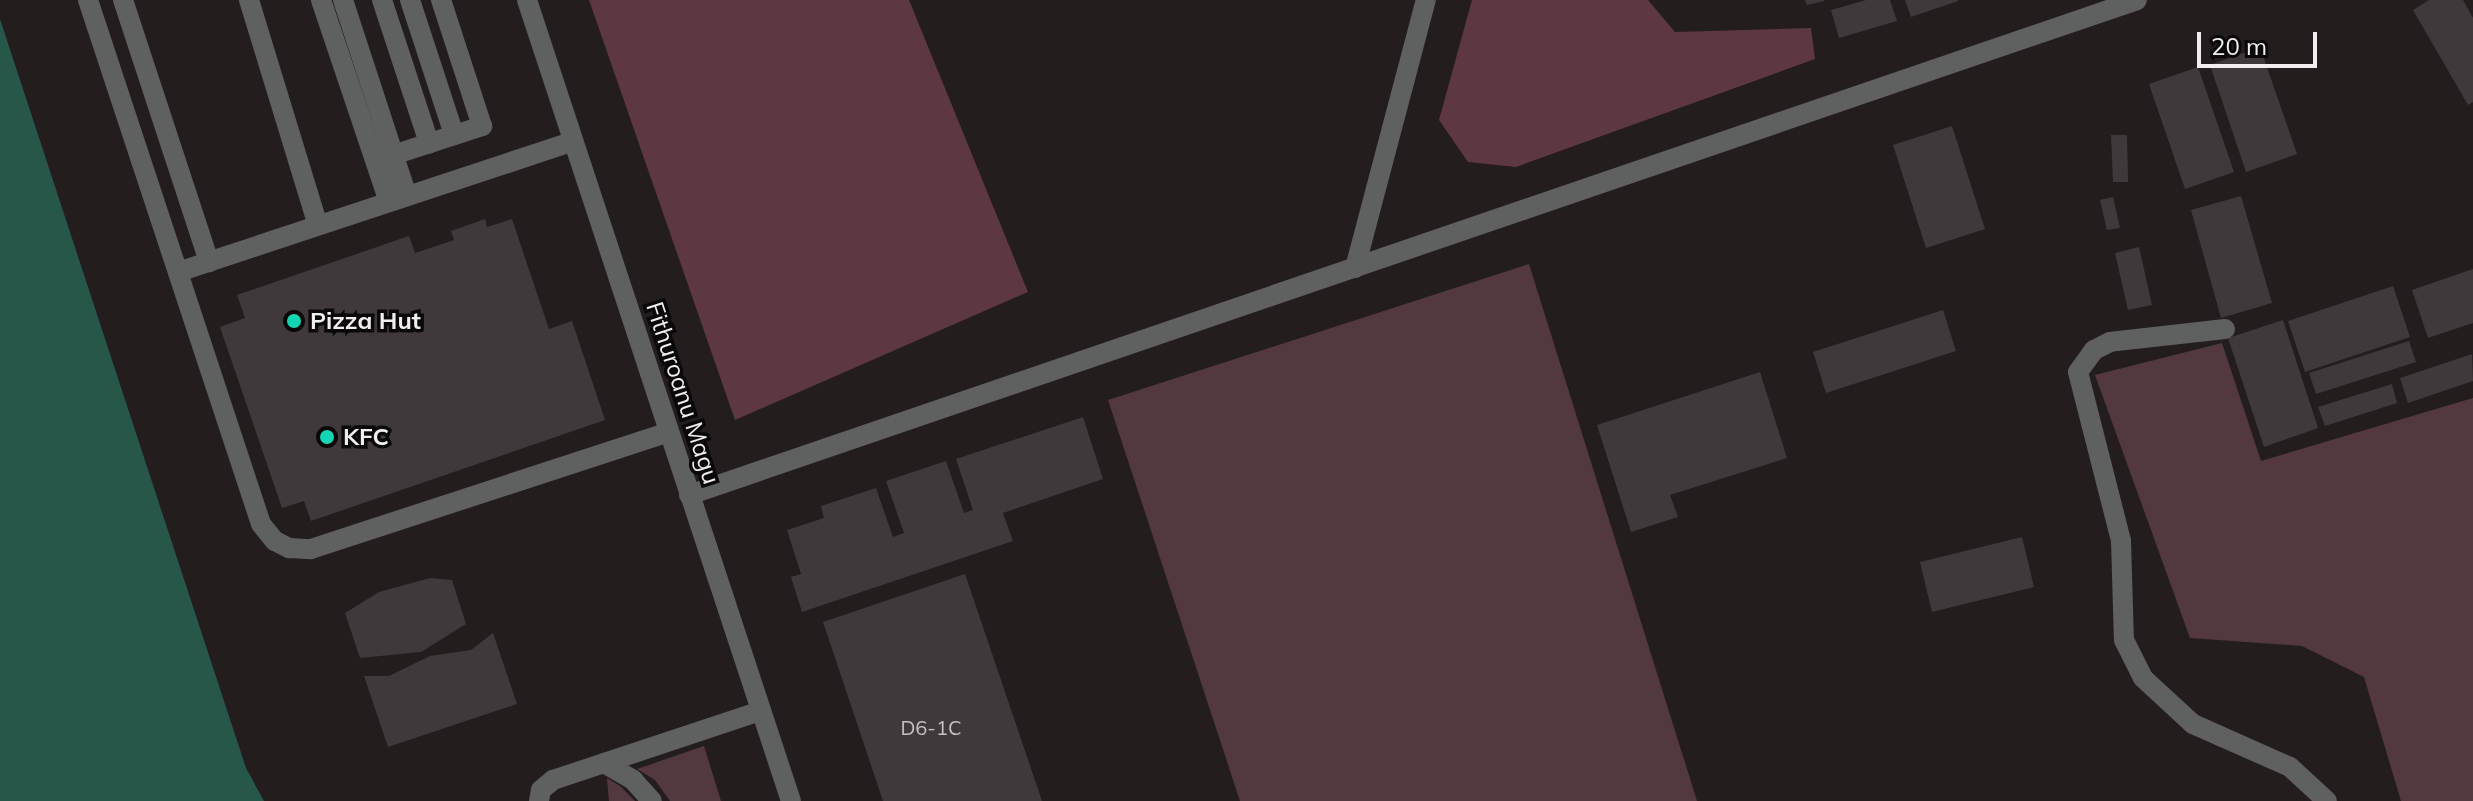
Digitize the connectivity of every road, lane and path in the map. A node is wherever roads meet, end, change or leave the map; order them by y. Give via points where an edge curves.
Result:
1 (88, 0) edge
2 (123, 0) edge
3 (249, 0) edge
4 (321, 0) edge
5 (343, 0) edge
6 (382, 0) edge
7 (410, 0) edge
8 (441, 0) edge
9 (527, 0) edge
10 (1426, 0) edge
11 (2137, 0) edge
12 (454, 135) junction
13 (573, 141) junction
14 (429, 143) junction
15 (393, 155) junction
16 (398, 199) junction
17 (318, 225) junction
18 (209, 262) junction
19 (1355, 268) junction
20 (178, 272) junction
21 (2225, 329) dead end
22 (668, 432) junction
23 (689, 495) junction
24 (761, 711) junction
25 (604, 763) junction
26 (539, 801) edge
27 (652, 801) edge
28 (791, 801) edge
29 (2327, 801) edge

1 - 20 street
2 - 18 street
3 - 17 street
4 - 16 street
5 - 15 street
6 - 14 street
7 - 12 street
8 - 12 street via 482,126
9 - 13 street, Fithuroanu Magu
10 - 19 street
11 - 19 street
12 - 14 street
13 - 16 street
13 - 22 street, Fithuroanu Magu
14 - 15 street
15 - 16 street
16 - 17 street
17 - 18 street
18 - 20 street
19 - 23 street
20 - 22 street via 261,524 289,548 311,549
21 - 29 street via 2110,342 2094,350 2078,372 2121,541 2124,640 2143,678 2193,724 2290,767
22 - 23 street, Fithuroanu Magu
23 - 24 street, Fithuroanu Magu
24 - 25 street
24 - 28 street, Fithuroanu Magu
25 - 26 street via 548,783
25 - 27 street via 633,780

